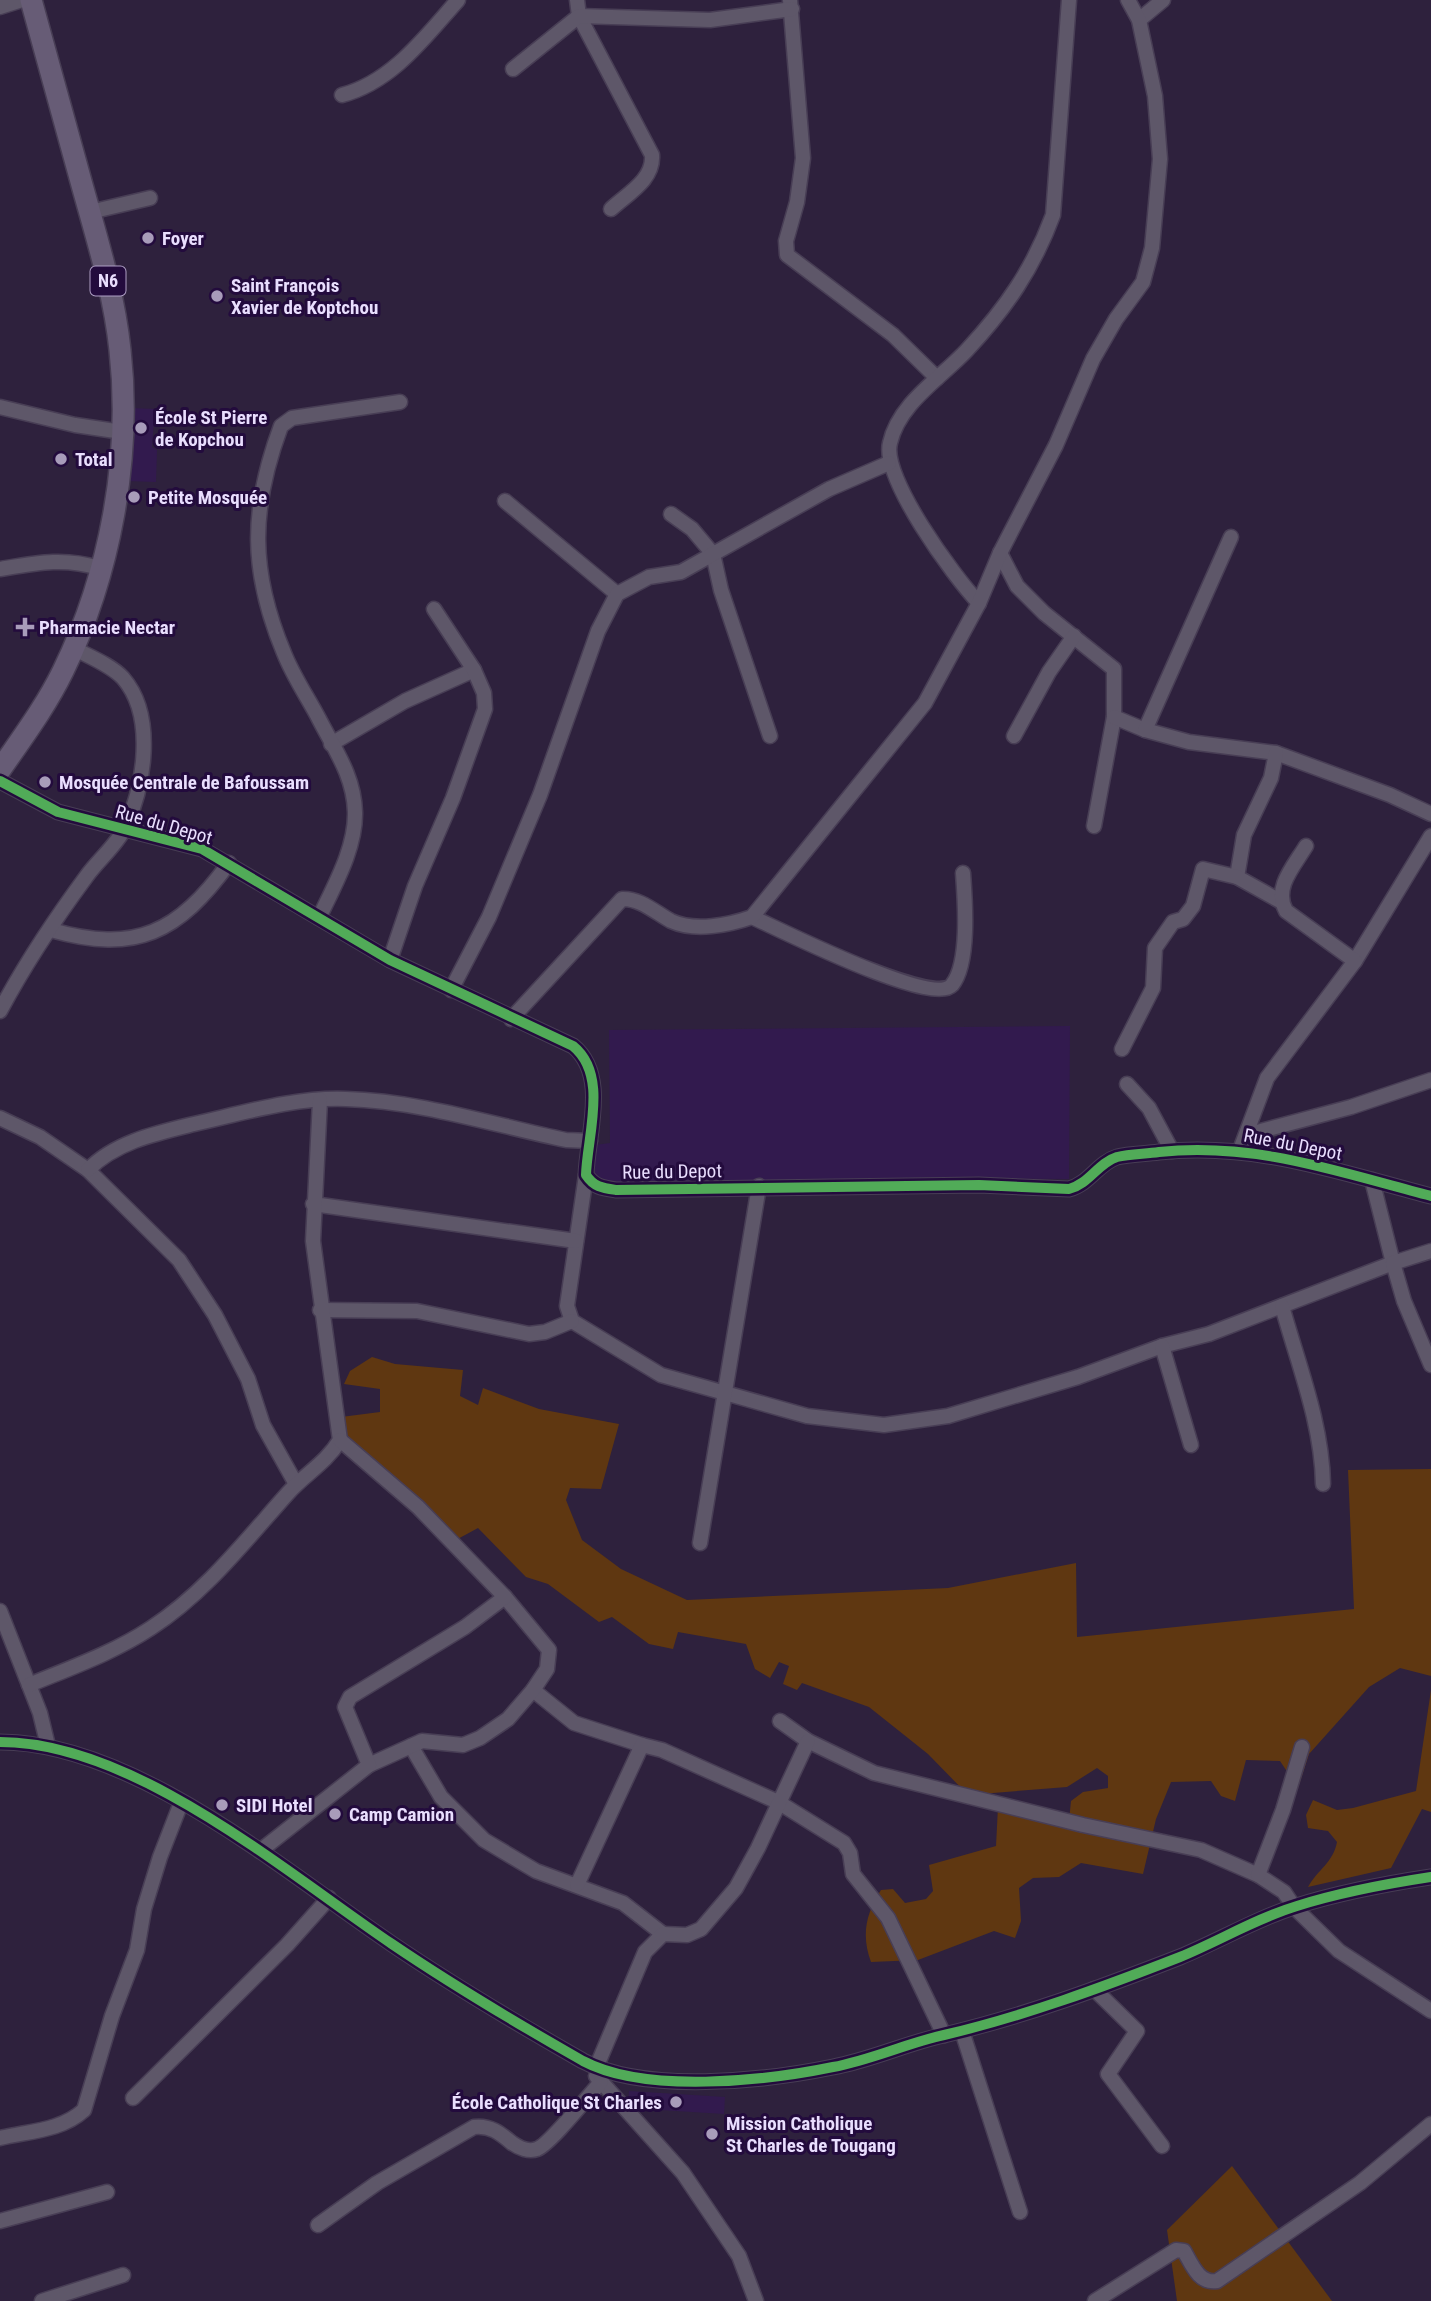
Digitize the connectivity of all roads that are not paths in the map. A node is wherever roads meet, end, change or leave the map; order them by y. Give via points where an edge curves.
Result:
1 (458, 0) edge
2 (577, 0) edge
3 (1069, 0) edge
4 (1128, 0) edge
5 (1164, 0) edge
6 (18, 2) edge
7 (791, 4) edge
8 (579, 16) junction
9 (1139, 20) junction
10 (41, 57) junction
11 (513, 69) dead end
12 (342, 95) dead end
13 (150, 198) dead end
14 (611, 209) dead end
15 (90, 212) junction
16 (103, 293) junction
17 (937, 378) junction
18 (400, 402) dead end
19 (0, 407) edge
20 (116, 432) junction
21 (888, 464) junction
22 (505, 500) dead end
23 (671, 514) dead end
24 (1231, 537) dead end
25 (1000, 553) junction
26 (713, 555) junction
27 (93, 566) junction
28 (0, 569) edge
29 (617, 594) junction
30 (979, 603) junction
31 (435, 609) dead end
32 (1074, 636) junction
33 (73, 648) junction
34 (474, 670) junction
35 (1114, 717) junction
36 (1144, 730) junction
37 (770, 736) dead end
38 (1014, 736) dead end
39 (331, 744) junction
40 (1276, 754) junction
41 (2, 756) edge
42 (0, 781) edge
43 (1431, 814) edge
44 (1094, 826) dead end
45 (125, 829) junction
46 (1431, 836) edge
47 (1306, 846) dead end
48 (229, 863) junction
49 (963, 873) dead end
50 (1237, 877) junction
51 (1280, 901) junction
52 (752, 916) junction
53 (319, 918) junction
54 (51, 930) junction
55 (390, 960) junction
56 (1355, 961) junction
57 (451, 990) junction
58 (0, 1011) edge
59 (511, 1019) junction
60 (1122, 1049) dead end
61 (1431, 1080) edge
62 (1127, 1084) dead end
63 (320, 1100) junction
64 (0, 1118) edge
65 (1246, 1135) junction
66 (590, 1141) junction
67 (1240, 1150) junction
68 (1172, 1151) junction
69 (88, 1170) junction
70 (586, 1175) junction
71 (1372, 1180) junction
72 (759, 1186) junction
73 (1431, 1196) edge
74 (313, 1203) junction
75 (576, 1241) junction
76 (1431, 1251) edge
77 (1393, 1263) junction
78 (1282, 1306) junction
79 (320, 1310) junction
80 (572, 1321) junction
81 (1162, 1346) junction
82 (1431, 1365) edge
83 (725, 1394) junction
84 (340, 1440) junction
85 (1191, 1445) dead end
86 (296, 1484) junction
87 (1323, 1484) dead end
88 (700, 1543) dead end
89 (505, 1597) junction
90 (0, 1611) edge
91 (29, 1685) junction
92 (533, 1690) junction
93 (779, 1721) dead end
94 (808, 1741) junction
95 (0, 1742) edge
96 (642, 1745) junction
97 (48, 1746) junction
98 (411, 1746) junction
99 (1302, 1747) dead end
100 (369, 1765) junction
101 (778, 1801) junction
102 (180, 1803) junction
103 (260, 1851) junction
104 (1258, 1875) junction
105 (1431, 1877) edge
106 (577, 1885) junction
107 (329, 1898) junction
108 (1294, 1907) junction
109 (663, 1934) junction
110 (1094, 1989) junction
111 (1431, 2011) edge
112 (962, 2031) junction
113 (944, 2035) junction
114 (593, 2070) junction
115 (134, 2098) dead end
116 (1430, 2127) edge
117 (0, 2138) edge
118 (1161, 2146) dead end
119 (107, 2192) dead end
120 (1020, 2211) dead end
121 (0, 2221) edge
122 (318, 2225) dead end
123 (122, 2275) dead end
124 (42, 2301) edge
125 (756, 2301) edge
126 (1095, 2301) edge

1 - 12 street via 383,77
2 - 8 street
3 - 17 street via 1052,215 1023,282 967,350
4 - 9 street
5 - 9 street
6 - 10 highway, N6
7 - 8 street via 710,20
7 - 17 street via 803,158 786,241 788,255 893,335
8 - 11 street
8 - 14 street via 652,156 649,175
9 - 25 street via 1155,96 1160,159 1152,248 1143,282 1093,359 1056,445
10 - 15 highway, N6
10 - 16 highway, N6
13 - 15 street
15 - 16 highway, N6
16 - 20 highway, N6
17 - 21 street via 904,413 890,443
18 - 39 street via 292,418 281,426 259,509 256,542 261,587 285,655
19 - 20 street
20 - 27 highway, N6
21 - 26 street via 829,489
21 - 30 street via 940,557
22 - 29 street
23 - 26 street via 692,529
24 - 36 street
25 - 30 street
25 - 32 street via 1017,586
26 - 29 street via 681,572 649,577
26 - 37 street
27 - 28 street via 53,560
27 - 33 highway, N6
27 - 41 highway, N6 via 42,682
29 - 57 street via 598,631 495,905
30 - 52 street via 925,703
31 - 34 street
32 - 35 street via 1114,669
32 - 38 street
33 - 41 highway, N6 via 50,695
33 - 45 street via 122,678 141,719 142,768
34 - 39 street via 405,701
34 - 55 street via 484,693 483,720
35 - 36 street
35 - 44 street
36 - 40 street via 1189,742
39 - 53 street via 346,767 355,815 340,874
40 - 43 street
40 - 50 street via 1271,778 1244,835
42 - 45 street, Rue du Depot via 58,812
45 - 48 street, Rue du Depot via 202,849
45 - 54 street via 86,876
46 - 56 street
47 - 51 street via 1282,886
48 - 53 street, Rue du Depot
48 - 54 street via 203,899 148,935 114,941
49 - 52 street via 964,937 959,967 946,988 880,975
50 - 51 street
50 - 60 street via 1208,869 1200,873 1194,906 1183,919 1173,922 1155,948 1153,988
51 - 56 street via 1286,911
52 - 59 street via 735,923 693,926 675,923 631,898 622,899
53 - 55 street, Rue du Depot
54 - 58 street
55 - 57 street, Rue du Depot
56 - 65 street via 1267,1078
57 - 59 street, Rue du Depot
59 - 66 street, Rue du Depot via 583,1054 592,1075
61 - 65 street
62 - 68 street via 1149,1108
63 - 66 street via 392,1103 566,1140
63 - 69 street via 180,1128 124,1145 100,1157
63 - 74 street
64 - 69 street via 40,1137
65 - 67 street
66 - 70 street, Rue du Depot
67 - 68 street, Rue du Depot
67 - 71 street, Rue du Depot via 1278,1155
68 - 72 street, Rue du Depot via 1109,1160 1079,1187 1069,1189
69 - 86 street via 179,1259 194,1280 248,1379 263,1425
70 - 72 street, Rue du Depot via 600,1188 615,1190
70 - 75 street
71 - 73 street, Rue du Depot
71 - 77 street
72 - 83 street
74 - 75 street
74 - 79 street
75 - 80 street via 567,1306
76 - 77 street
77 - 78 street
77 - 82 street
78 - 81 street
78 - 87 street via 1317,1428
79 - 80 street via 418,1311 528,1334
79 - 84 street
80 - 83 street via 661,1375
81 - 83 street via 948,1416 884,1425 807,1416
81 - 85 street
83 - 88 street
84 - 86 street via 314,1472
84 - 89 street via 418,1507
86 - 91 street via 239,1551 198,1592 152,1628
89 - 92 street via 549,1650 548,1669
89 - 100 street via 465,1627 349,1697 345,1707
90 - 91 street
91 - 97 street
92 - 96 street via 574,1723
92 - 98 street via 508,1719 480,1738 463,1745 422,1741
93 - 94 street
94 - 101 street
94 - 104 street via 874,1773 1200,1850
95 - 97 street
96 - 101 street
96 - 106 street
97 - 102 street via 91,1756
98 - 100 street
98 - 106 street via 442,1797 485,1840 537,1871
99 - 104 street
100 - 103 street
101 - 109 street via 736,1888 701,1929 687,1935
101 - 113 street via 844,1843 853,1874 888,1918
102 - 103 street
102 - 117 street via 84,2110 55,2127
103 - 107 street
104 - 108 street via 1284,1892
105 - 108 street via 1364,1887
106 - 109 street via 623,1903
107 - 114 street via 458,1987
107 - 115 street
108 - 110 street
108 - 111 street via 1339,1951
109 - 114 street via 645,1952
110 - 112 street
110 - 118 street via 1137,2031 1108,2074
112 - 113 street
112 - 120 street
113 - 114 street via 834,2067 766,2078 670,2081
114 - 122 street via 542,2147 527,2150 497,2131 474,2127 377,2183
114 - 125 street via 683,2173 739,2256
116 - 126 street via 1360,2183 1217,2281 1201,2278 1184,2251 1176,2250
119 - 121 street
123 - 124 street

